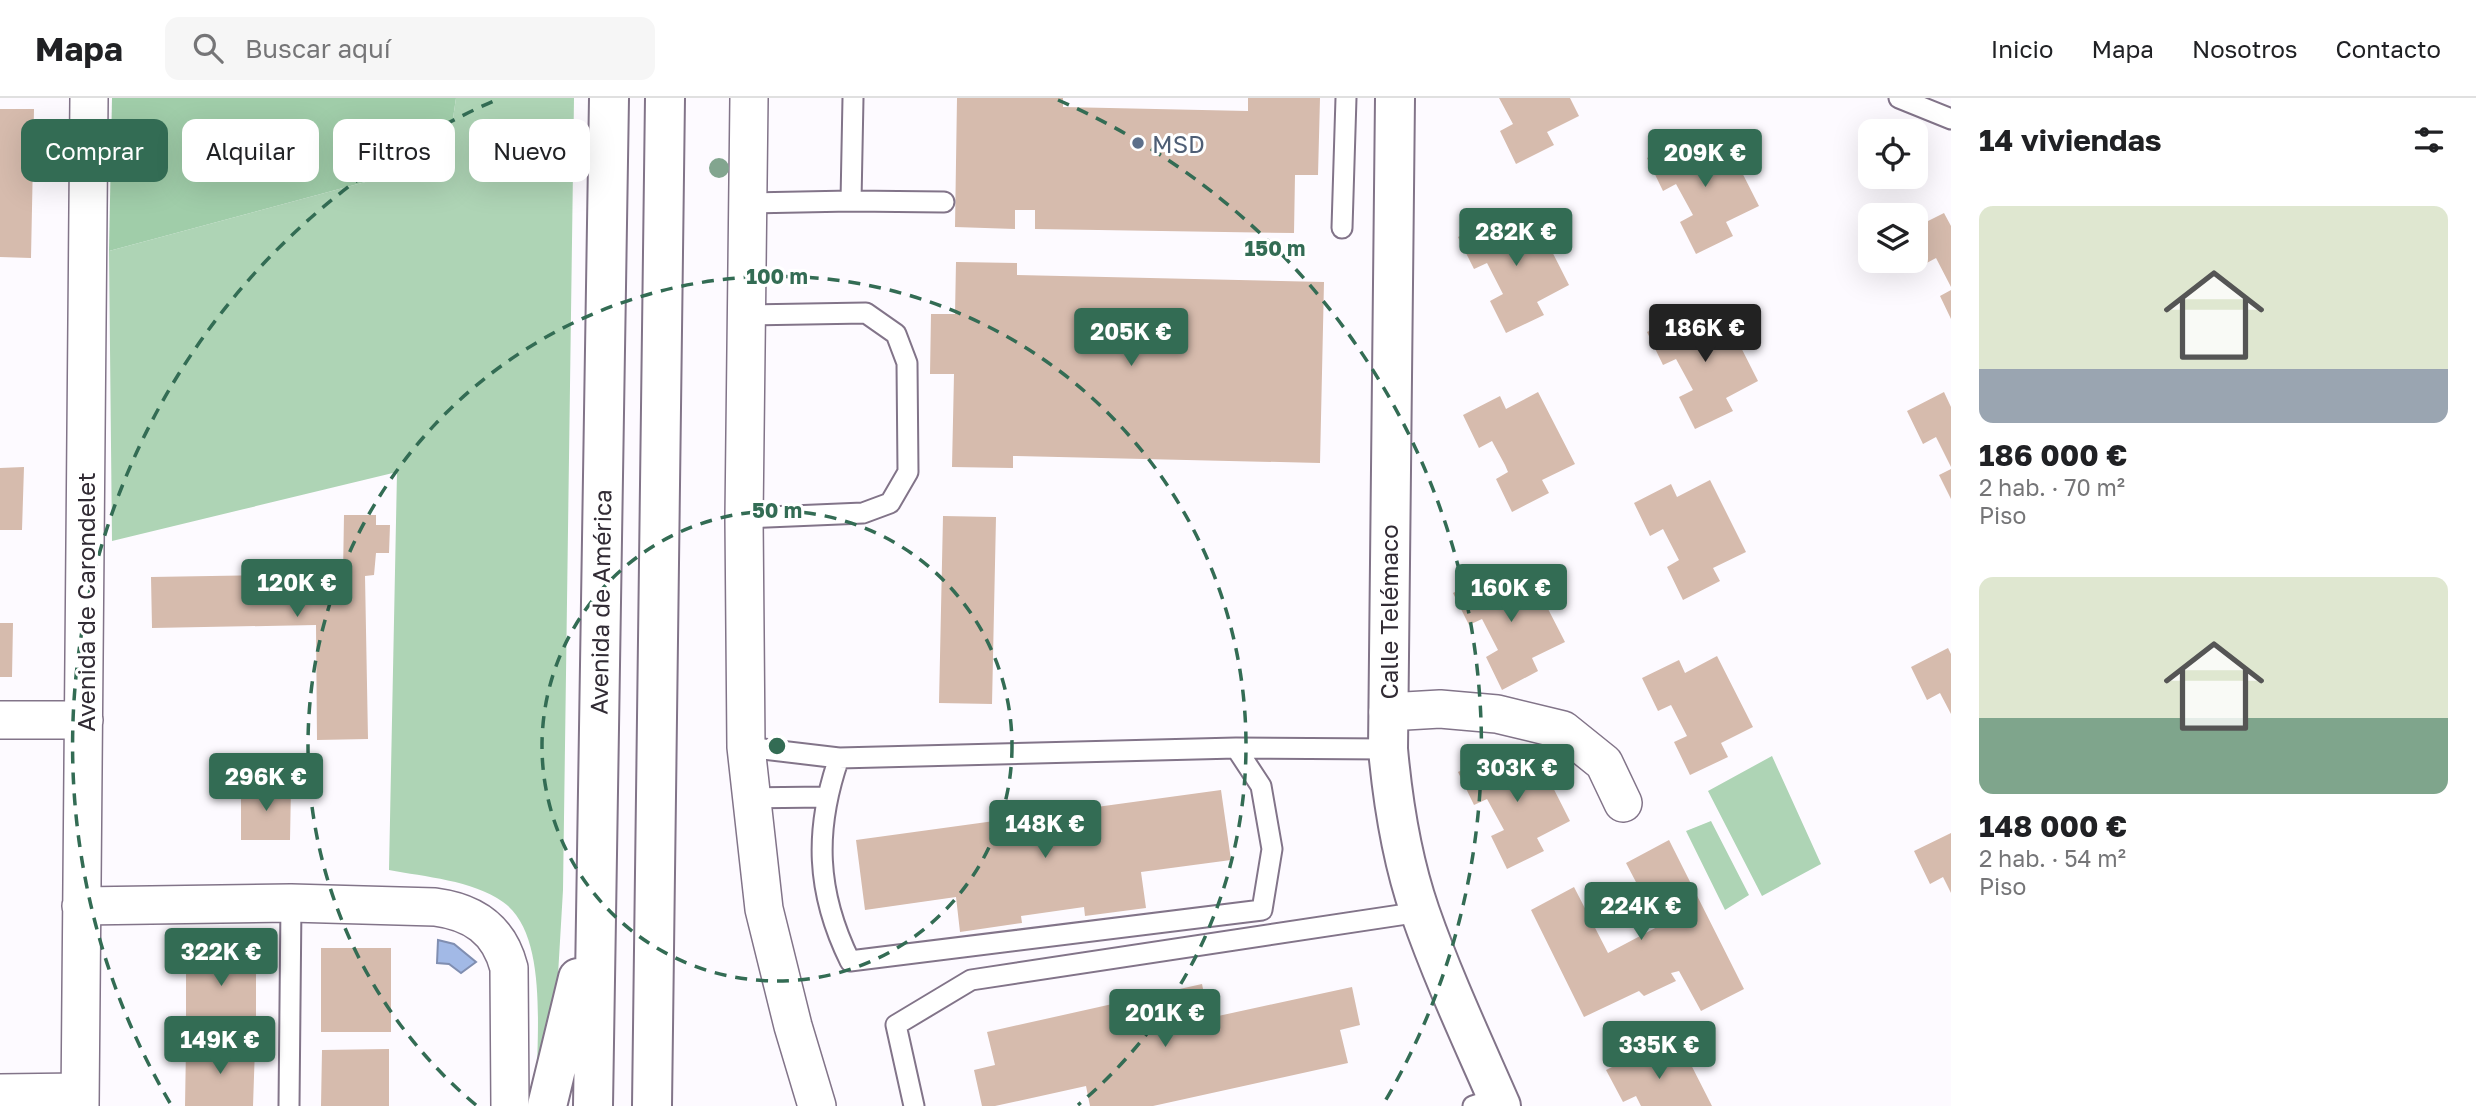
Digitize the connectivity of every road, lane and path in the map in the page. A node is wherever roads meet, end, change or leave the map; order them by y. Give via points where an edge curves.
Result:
1 (89, 98) edge
2 (608, 98) edge
3 (665, 98) edge
4 (749, 98) edge
5 (853, 98) edge
6 (1346, 98) edge
7 (1395, 98) edge
8 (1899, 98) edge
9 (1951, 118) edge
10 (851, 201) junction
11 (943, 202) dead end
12 (748, 203) junction
13 (1342, 228) dead end
14 (745, 315) junction
15 (744, 518) junction
16 (0, 720) edge
17 (84, 720) junction
18 (1388, 731) junction
19 (746, 747) junction
20 (1236, 748) junction
21 (839, 758) junction
22 (826, 797) junction
23 (751, 798) junction
24 (1623, 803) dead end
25 (594, 894) junction
26 (291, 903) junction
27 (81, 906) junction
28 (1420, 912) junction
29 (0, 1093) edge
30 (80, 1099) edge
31 (1490, 1103) edge
32 (289, 1106) edge
33 (510, 1106) edge
34 (547, 1106) edge
35 (593, 1106) edge
36 (652, 1106) edge
37 (817, 1106) edge
38 (915, 1106) edge

1 - 17 street, Avenida de Carondelet
2 - 25 main road, Avenida de América
3 - 36 main road
4 - 12 street
5 - 10 lane
6 - 13 lane
7 - 18 main road, Calle Telémaco
8 - 9 lane
10 - 11 lane
10 - 12 lane
12 - 14 street
14 - 15 street
14 - 15 lane via 866,313 896,334 907,363 908,472 890,503 863,513
15 - 19 street
16 - 17 street
17 - 27 street, Avenida de Carondelet
18 - 20 lane
18 - 24 street via 1440,709 1497,714 1563,730 1604,763
18 - 28 main road, Calle Telémaco via 1400,836
19 - 21 lane
19 - 23 street
20 - 21 lane
20 - 22 lane via 1261,786 1272,849 1262,910 850,961 832,924 821,849
21 - 22 lane
22 - 23 lane
23 - 37 street via 764,909
25 - 34 main road
25 - 35 main road, Avenida de América
26 - 27 street
26 - 32 lane
26 - 33 street via 435,907 457,910 486,926 505,950 509,968
27 - 30 street, Avenida de Carondelet
28 - 31 main road, Calle Telémaco
28 - 38 lane via 971,980 896,1025
29 - 30 street

